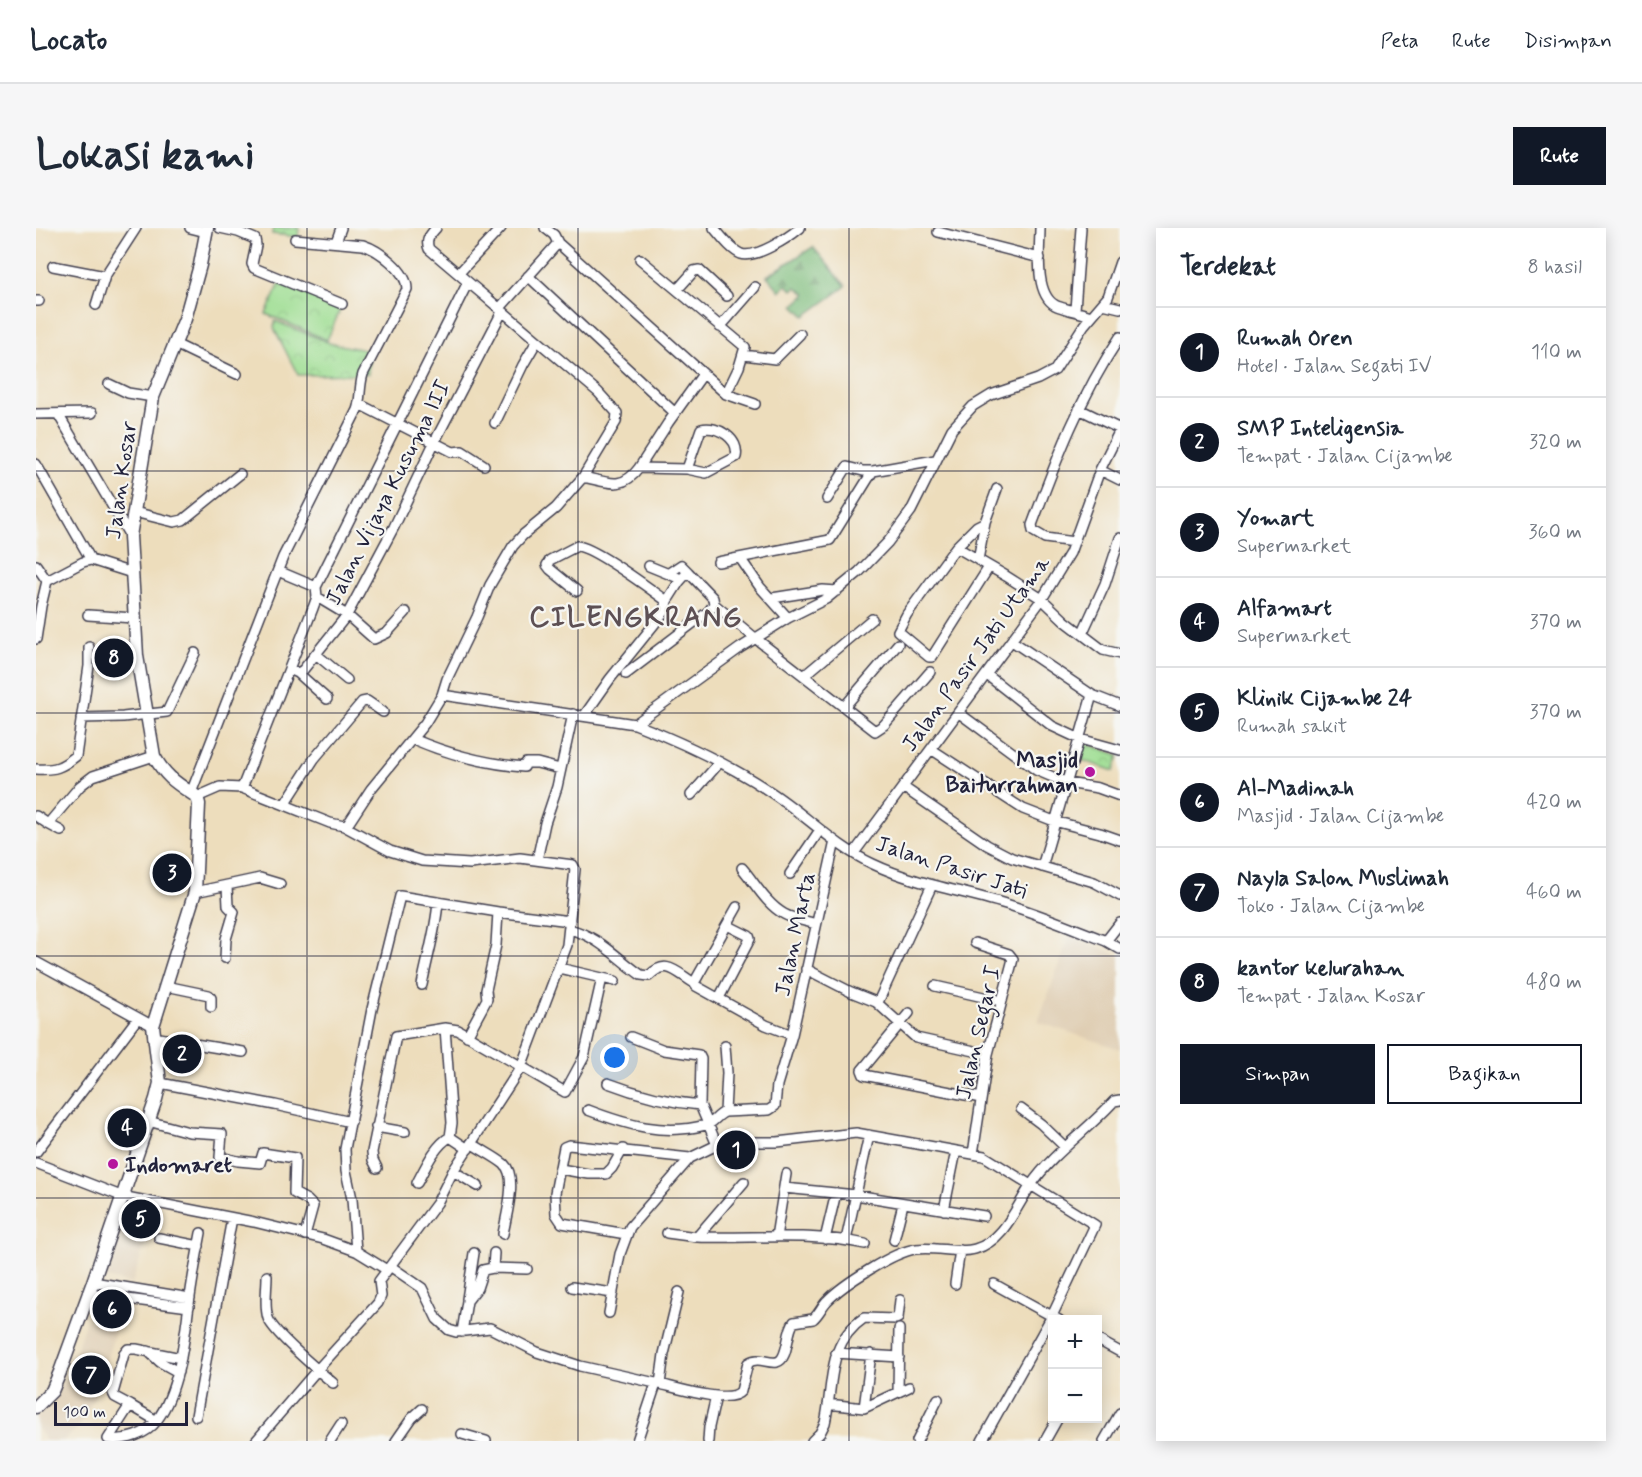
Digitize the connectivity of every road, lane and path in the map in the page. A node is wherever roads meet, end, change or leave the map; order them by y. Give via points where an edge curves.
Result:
1 (136, 228) edge
2 (190, 228) edge
3 (220, 228) edge
4 (302, 228) edge
5 (341, 228) edge
6 (436, 228) edge
7 (501, 228) edge
8 (545, 228) edge
9 (714, 228) edge
10 (800, 228) edge
11 (1040, 228) edge
12 (1081, 228) edge
13 (206, 230) edge
14 (938, 232) dead end
15 (557, 235) edge
16 (336, 242) junction
17 (1040, 258) junction
18 (640, 259) dead end
19 (1120, 262) edge
20 (53, 266) dead end
21 (459, 273) junction
22 (105, 276) junction
23 (528, 276) junction
24 (468, 282) junction
25 (755, 287) dead end
26 (677, 290) junction
27 (727, 296) dead end
28 (342, 304) dead end
29 (1103, 304) junction
30 (96, 305) dead end
31 (1120, 308) edge
32 (1075, 310) junction
33 (501, 311) junction
34 (1091, 316) junction
35 (720, 327) junction
36 (800, 334) dead end
37 (1120, 337) edge
38 (537, 341) junction
39 (175, 344) junction
40 (744, 355) junction
41 (237, 374) dead end
42 (703, 374) junction
43 (109, 384) dead end
44 (726, 394) junction
45 (153, 397) junction
46 (359, 404) junction
47 (755, 404) dead end
48 (1079, 409) junction
49 (92, 413) dead end
50 (675, 413) junction
51 (36, 414) edge
52 (58, 414) junction
53 (398, 422) junction
54 (495, 423) dead end
55 (1120, 430) edge
56 (434, 443) junction
57 (935, 460) junction
58 (36, 464) edge
59 (484, 465) dead end
60 (639, 468) junction
61 (687, 469) junction
62 (1100, 470) junction
63 (240, 474) dead end
64 (871, 474) dead end
65 (583, 477) junction
66 (1120, 480) edge
67 (997, 489) dead end
68 (827, 499) dead end
69 (134, 512) junction
70 (986, 522) junction
71 (130, 536) junction
72 (1120, 538) edge
73 (1074, 542) junction
74 (956, 547) junction
75 (740, 558) junction
76 (91, 560) junction
77 (978, 560) junction
78 (718, 562) dead end
79 (36, 565) edge
80 (649, 566) dead end
81 (989, 567) junction
82 (278, 571) junction
83 (132, 573) junction
84 (685, 576) junction
85 (47, 581) junction
86 (577, 591) dead end
87 (837, 591) junction
88 (316, 592) junction
89 (772, 598) junction
90 (1042, 599) junction
91 (667, 601) junction
92 (714, 604) junction
93 (406, 612) dead end
94 (88, 615) dead end
95 (347, 615) junction
96 (134, 618) junction
97 (788, 618) junction
98 (872, 619) dead end
99 (1082, 634) junction
100 (755, 638) junction
101 (36, 639) edge
102 (1012, 640) junction
103 (898, 644) dead end
104 (89, 647) dead end
105 (195, 653) dead end
106 (1120, 654) edge
107 (317, 655) junction
108 (294, 671) junction
109 (930, 672) dead end
110 (626, 674) dead end
111 (805, 675) junction
112 (987, 675) junction
113 (347, 680) dead end
114 (442, 695) junction
115 (1092, 695) junction
116 (327, 699) dead end
117 (845, 706) junction
118 (1120, 706) edge
119 (383, 712) dead end
120 (959, 713) junction
121 (147, 714) junction
122 (573, 714) junction
123 (584, 716) junction
124 (81, 718) junction
125 (635, 724) junction
126 (413, 739) junction
127 (1080, 739) junction
128 (931, 749) junction
129 (1120, 750) edge
130 (154, 756) junction
131 (720, 762) junction
132 (560, 769) junction
133 (36, 770) edge
134 (1066, 783) junction
135 (903, 787) junction
136 (242, 788) junction
137 (194, 795) junction
138 (691, 795) dead end
139 (1120, 796) edge
140 (285, 804) junction
141 (36, 816) edge
142 (1054, 821) junction
143 (48, 824) junction
144 (344, 826) junction
145 (820, 830) junction
146 (61, 831) dead end
147 (1120, 840) edge
148 (835, 841) junction
149 (854, 853) junction
150 (537, 860) junction
151 (1042, 867) junction
152 (742, 868) dead end
153 (790, 874) dead end
154 (280, 884) dead end
155 (932, 885) junction
156 (227, 886) junction
157 (195, 892) junction
158 (1120, 896) edge
159 (438, 902) junction
160 (737, 907) dead end
161 (498, 912) junction
162 (1120, 923) edge
163 (816, 924) junction
164 (570, 925) junction
165 (727, 925) junction
166 (1106, 941) junction
167 (975, 943) dead end
168 (1120, 949) edge
169 (225, 958) dead end
170 (36, 962) edge
171 (559, 968) junction
172 (806, 969) junction
173 (602, 978) junction
174 (615, 981) dead end
175 (694, 983) junction
176 (422, 985) dead end
177 (166, 986) junction
178 (935, 986) dead end
179 (719, 998) junction
180 (1001, 1001) junction
181 (876, 1002) junction
182 (211, 1007) dead end
183 (909, 1012) dead end
184 (137, 1019) junction
185 (900, 1024) junction
186 (445, 1028) junction
187 (153, 1032) junction
188 (792, 1035) junction
189 (467, 1036) junction
190 (632, 1037) dead end
191 (725, 1046) dead end
192 (243, 1052) dead end
193 (988, 1054) junction
194 (521, 1067) junction
195 (160, 1083) junction
196 (608, 1083) dead end
197 (981, 1098) junction
198 (1120, 1100) edge
199 (700, 1105) junction
200 (1021, 1109) dead end
201 (588, 1110) dead end
202 (725, 1112) junction
203 (148, 1120) junction
204 (351, 1122) junction
205 (708, 1125) junction
206 (376, 1127) junction
207 (405, 1132) dead end
208 (869, 1135) junction
209 (450, 1137) junction
210 (717, 1145) junction
211 (469, 1146) junction
212 (1065, 1148) junction
213 (623, 1149) junction
214 (956, 1151) junction
215 (36, 1152) edge
216 (973, 1154) junction
217 (690, 1158) junction
218 (36, 1163) edge
219 (377, 1168) dead end
220 (560, 1169) junction
221 (453, 1171) junction
222 (786, 1174) dead end
223 (744, 1182) dead end
224 (417, 1183) dead end
225 (1031, 1185) junction
226 (478, 1186) dead end
227 (784, 1188) junction
228 (836, 1193) junction
229 (121, 1196) junction
230 (856, 1196) junction
231 (903, 1204) junction
232 (944, 1210) junction
233 (984, 1216) dead end
234 (232, 1218) junction
235 (201, 1233) dead end
236 (667, 1233) dead end
237 (502, 1234) dead end
238 (626, 1234) junction
239 (305, 1235) junction
240 (697, 1237) junction
241 (776, 1237) junction
242 (159, 1238) dead end
243 (825, 1239) junction
244 (846, 1240) junction
245 (894, 1240) dead end
246 (865, 1244) dead end
247 (199, 1246) junction
248 (960, 1250) junction
249 (356, 1251) junction
250 (474, 1253) dead end
251 (494, 1253) dead end
252 (389, 1268) junction
253 (493, 1268) junction
254 (527, 1269) dead end
255 (267, 1276) dead end
256 (955, 1284) dead end
257 (994, 1284) dead end
258 (572, 1287) dead end
259 (91, 1288) junction
260 (679, 1292) dead end
261 (613, 1293) junction
262 (900, 1300) dead end
263 (467, 1301) junction
264 (190, 1302) junction
265 (609, 1313) dead end
266 (1050, 1315) edge
267 (1056, 1315) edge
268 (899, 1329) dead end
269 (1048, 1330) edge
270 (462, 1332) junction
271 (1102, 1345) edge
272 (147, 1351) junction
273 (1120, 1352) edge
274 (836, 1353) junction
275 (871, 1354) junction
276 (899, 1357) junction
277 (181, 1358) junction
278 (317, 1370) junction
279 (178, 1372) junction
280 (333, 1383) dead end
281 (658, 1384) junction
282 (909, 1387) dead end
283 (898, 1392) junction
284 (716, 1396) junction
285 (938, 1399) dead end
286 (828, 1404) junction
287 (130, 1405) junction
288 (36, 1407) edge
289 (864, 1408) junction
290 (422, 1409) dead end
291 (1120, 1413) edge
292 (196, 1416) dead end
293 (157, 1421) junction
294 (1056, 1423) edge
295 (341, 1424) dead end
296 (462, 1434) dead end
297 (107, 1440) edge
298 (256, 1441) edge
299 (330, 1441) edge
300 (396, 1441) edge
301 (485, 1441) edge
302 (638, 1441) edge
303 (708, 1441) edge
304 (812, 1441) edge
305 (917, 1441) edge
306 (982, 1441) edge
307 (1045, 1441) edge
308 (1104, 1441) edge

1 - 22 street
2 - 13 street
3 - 28 street via 255,239 254,268
4 - 16 street via 298,239
5 - 16 street
6 - 21 street via 427,243 429,249
7 - 21 street
8 - 15 street
9 - 10 street via 740,254 782,242
11 - 17 street
12 - 32 street
13 - 39 street, Jalan Kosar via 197,276
14 - 17 street
15 - 23 street, Jalan Vijaya Kusuma III
15 - 42 street
16 - 46 street via 373,248 408,283 406,295 363,374
17 - 32 street via 1044,294 1055,305
18 - 26 street
19 - 29 street
20 - 22 street
21 - 24 street
22 - 30 street
23 - 33 street, Jalan Vijaya Kusuma III
23 - 50 street
24 - 33 street
24 - 53 street
25 - 35 street
26 - 27 street via 699,270
26 - 35 street
29 - 31 street
29 - 34 street
32 - 34 street
33 - 38 street
33 - 56 street, Jalan Vijaya Kusuma III
34 - 57 street via 1055,370 973,406 952,429
35 - 40 street via 745,347
36 - 40 street via 775,359
37 - 48 street
38 - 54 street
38 - 65 street via 617,413 616,422
39 - 41 street
39 - 45 street, Jalan Kosar
40 - 44 street
42 - 44 street
42 - 50 street
43 - 45 street via 128,393
44 - 47 street
45 - 69 street, Jalan Kosar
46 - 53 street
46 - 82 street
48 - 55 street
48 - 73 street via 1032,525 1032,531 1038,535
49 - 52 street
50 - 60 street
51 - 52 street
52 - 71 street
53 - 56 street
53 - 88 street
55 - 62 street, Jalan Pasir Jati Utama
56 - 59 street via 455,453 462,451
56 - 95 street, Jalan Vijaya Kusuma III
57 - 68 street via 873,471 847,467
57 - 87 street via 911,511 888,542
58 - 76 street
60 - 61 street
60 - 65 street via 626,482
61 - 61 street via 701,429 714,429 736,445 736,457 716,470 706,473
62 - 66 street
62 - 73 street, Jalan Pasir Jati Utama
63 - 69 street via 183,520 174,522
64 - 75 street via 830,540
65 - 114 street via 556,508 522,535 502,562
67 - 70 street
69 - 71 street, Jalan Kosar
70 - 74 street
70 - 77 street
71 - 83 street, Jalan Kosar
72 - 99 street
73 - 90 street, Jalan Pasir Jati Utama
74 - 77 street
74 - 81 street via 898,628 929,657
75 - 78 street
75 - 89 street
76 - 83 street
76 - 85 street
77 - 81 street
79 - 85 street
80 - 84 street via 669,573 681,565
81 - 90 street
82 - 88 street
82 - 137 street
83 - 96 street, Jalan Kosar
84 - 91 street
84 - 92 street via 713,598
85 - 101 street
86 - 91 street via 547,565 580,546
87 - 89 street
87 - 97 street
88 - 95 street
88 - 108 street
89 - 97 street
90 - 99 street
90 - 102 street, Jalan Pasir Jati Utama
91 - 123 street via 665,611
92 - 100 street
92 - 110 street
93 - 95 street via 387,633 374,639
94 - 96 street
95 - 107 street, Jalan Vijaya Kusuma III
96 - 121 street, Jalan Kosar via 136,656
97 - 100 street
98 - 111 street
99 - 106 street via 1103,650
100 - 111 street
100 - 125 street
102 - 112 street, Jalan Pasir Jati Utama
102 - 115 street
103 - 117 street
104 - 124 street
105 - 121 street via 170,709
107 - 108 street, Jalan Vijaya Kusuma III
107 - 113 street
108 - 116 street
108 - 136 street
109 - 117 street via 875,731
111 - 117 street
112 - 120 street, Jalan Pasir Jati Utama
112 - 127 street via 1052,726
114 - 122 street
114 - 126 street
115 - 118 street
115 - 127 street
119 - 140 street via 367,700 362,702 314,759
120 - 128 street, Jalan Pasir Jati Utama
120 - 134 street via 1036,770
121 - 124 street
121 - 130 street, Jalan Kosar
122 - 123 street
122 - 132 street
123 - 125 street
124 - 133 street via 76,756 53,770
125 - 131 street
126 - 132 street via 485,762 524,767 526,763 537,763
126 - 144 street
127 - 129 street
127 - 134 street
128 - 135 street, Jalan Pasir Jati Utama
128 - 142 street via 1023,809
130 - 137 street, Jalan Kosar via 161,770
130 - 143 street via 93,776
131 - 138 street
131 - 145 street, Jalan Pasir Jati via 783,800
132 - 150 street
134 - 139 street
134 - 142 street
135 - 149 street, Jalan Pasir Jati Utama
135 - 151 street via 987,845
136 - 137 street via 220,787
136 - 140 street
137 - 157 street via 199,804
140 - 144 street
141 - 143 street
142 - 147 street
142 - 151 street
143 - 146 street
144 - 150 street via 390,851 422,861 470,864
145 - 148 street, Jalan Pasir Jati
145 - 153 street
148 - 149 street, Jalan Pasir Jati
148 - 163 street, Jalan Marta
149 - 155 street, Jalan Pasir Jati
150 - 164 street via 575,867
151 - 158 street via 1094,882
152 - 163 street via 780,912
154 - 156 street via 263,878
155 - 166 street, Jalan Pasir Jati via 1012,906
155 - 181 street
156 - 157 street
156 - 169 street via 228,906 234,912
157 - 177 street
159 - 161 street
159 - 176 street
159 - 204 street via 399,898 372,1009
160 - 165 street
161 - 164 street
161 - 189 street via 487,999
162 - 166 street
163 - 172 street, Jalan Marta
164 - 171 street
164 - 175 street via 647,976 665,966
165 - 175 street
165 - 179 street via 750,939
166 - 168 street, Jalan Pasir Jati
167 - 180 street, Jalan Segar I via 1009,954 1013,959
170 - 184 street
171 - 173 street
171 - 194 street
172 - 181 street
172 - 188 street, Jalan Marta
173 - 174 street
173 - 194 street via 584,1057 567,1091
175 - 179 street
177 - 182 street via 209,995
177 - 187 street
178 - 180 street
179 - 188 street
180 - 193 street, Jalan Segar I
181 - 185 street
183 - 185 street
184 - 187 street
184 - 215 street
185 - 193 street via 916,1038
185 - 197 street via 862,1070 864,1076
186 - 189 street
186 - 206 street via 395,1037
186 - 209 street
187 - 192 street
187 - 195 street
188 - 202 street, Jalan Marta via 775,1106 769,1110
189 - 194 street
190 - 199 street via 664,1050 699,1055
191 - 202 street
193 - 197 street, Jalan Segar I
194 - 211 street
195 - 203 street
195 - 204 street
196 - 199 street via 668,1102
197 - 216 street, Jalan Segar I
198 - 212 street via 1114,1101
199 - 205 street
200 - 212 street
201 - 205 street via 661,1130
202 - 205 street
203 - 229 street
203 - 239 street via 189,1132 222,1134 220,1157 260,1163 262,1153 295,1158 294,1193 313,1206
204 - 249 street via 345,1149
205 - 210 street
206 - 207 street
206 - 219 street via 372,1152
208 - 210 street
208 - 214 street
208 - 230 street
209 - 211 street
209 - 224 street via 433,1155
210 - 217 street
211 - 221 street
211 - 237 street via 507,1168 511,1182
212 - 225 street
213 - 217 street
213 - 220 street via 606,1174
213 - 220 street via 569,1144 562,1151
214 - 216 street
214 - 232 street
216 - 225 street via 984,1156
217 - 238 street
218 - 229 street
220 - 238 street via 555,1184 556,1214 562,1222
221 - 226 street
221 - 252 street via 437,1203
222 - 227 street
223 - 240 street
225 - 248 street via 1010,1220 991,1240 975,1249
225 - 267 street via 1095,1225
227 - 228 street
227 - 241 street
228 - 230 street
228 - 243 street
229 - 234 street
229 - 259 street
230 - 231 street
230 - 244 street
231 - 232 street
231 - 245 street
232 - 233 street
234 - 239 street
234 - 292 street
235 - 247 street
236 - 240 street
238 - 261 street
239 - 249 street
240 - 241 street
241 - 243 street
242 - 247 street
243 - 244 street
244 - 246 street
247 - 264 street
248 - 256 street
248 - 284 street via 913,1249 892,1257 846,1286 813,1319 794,1322 780,1361 753,1360 747,1366 739,1394
249 - 252 street
250 - 263 street
251 - 253 street
252 - 270 street via 424,1291 442,1324
252 - 278 street via 379,1281 378,1304
253 - 254 street
253 - 263 street via 483,1270
255 - 278 street via 267,1316 271,1324
257 - 266 street
258 - 261 street
259 - 264 street
259 - 288 street via 55,1385
260 - 281 street
261 - 265 street
262 - 274 street via 898,1318 862,1319 842,1340
263 - 270 street
264 - 277 street
268 - 276 street
269 - 306 street
270 - 281 street via 490,1328 537,1352
271 - 273 street
272 - 277 street
272 - 279 street
272 - 287 street via 128,1349 124,1354 113,1395
274 - 275 street
274 - 286 street
275 - 276 street
275 - 289 street
276 - 283 street
277 - 279 street
278 - 280 street
278 - 298 street
279 - 293 street
281 - 284 street
281 - 302 street
282 - 283 street
283 - 289 street
284 - 303 street
285 - 305 street
286 - 289 street
286 - 304 street via 825,1423
287 - 293 street
287 - 297 street
290 - 300 street
291 - 308 street
293 - 297 street via 129,1438
294 - 307 street
295 - 299 street
296 - 301 street

